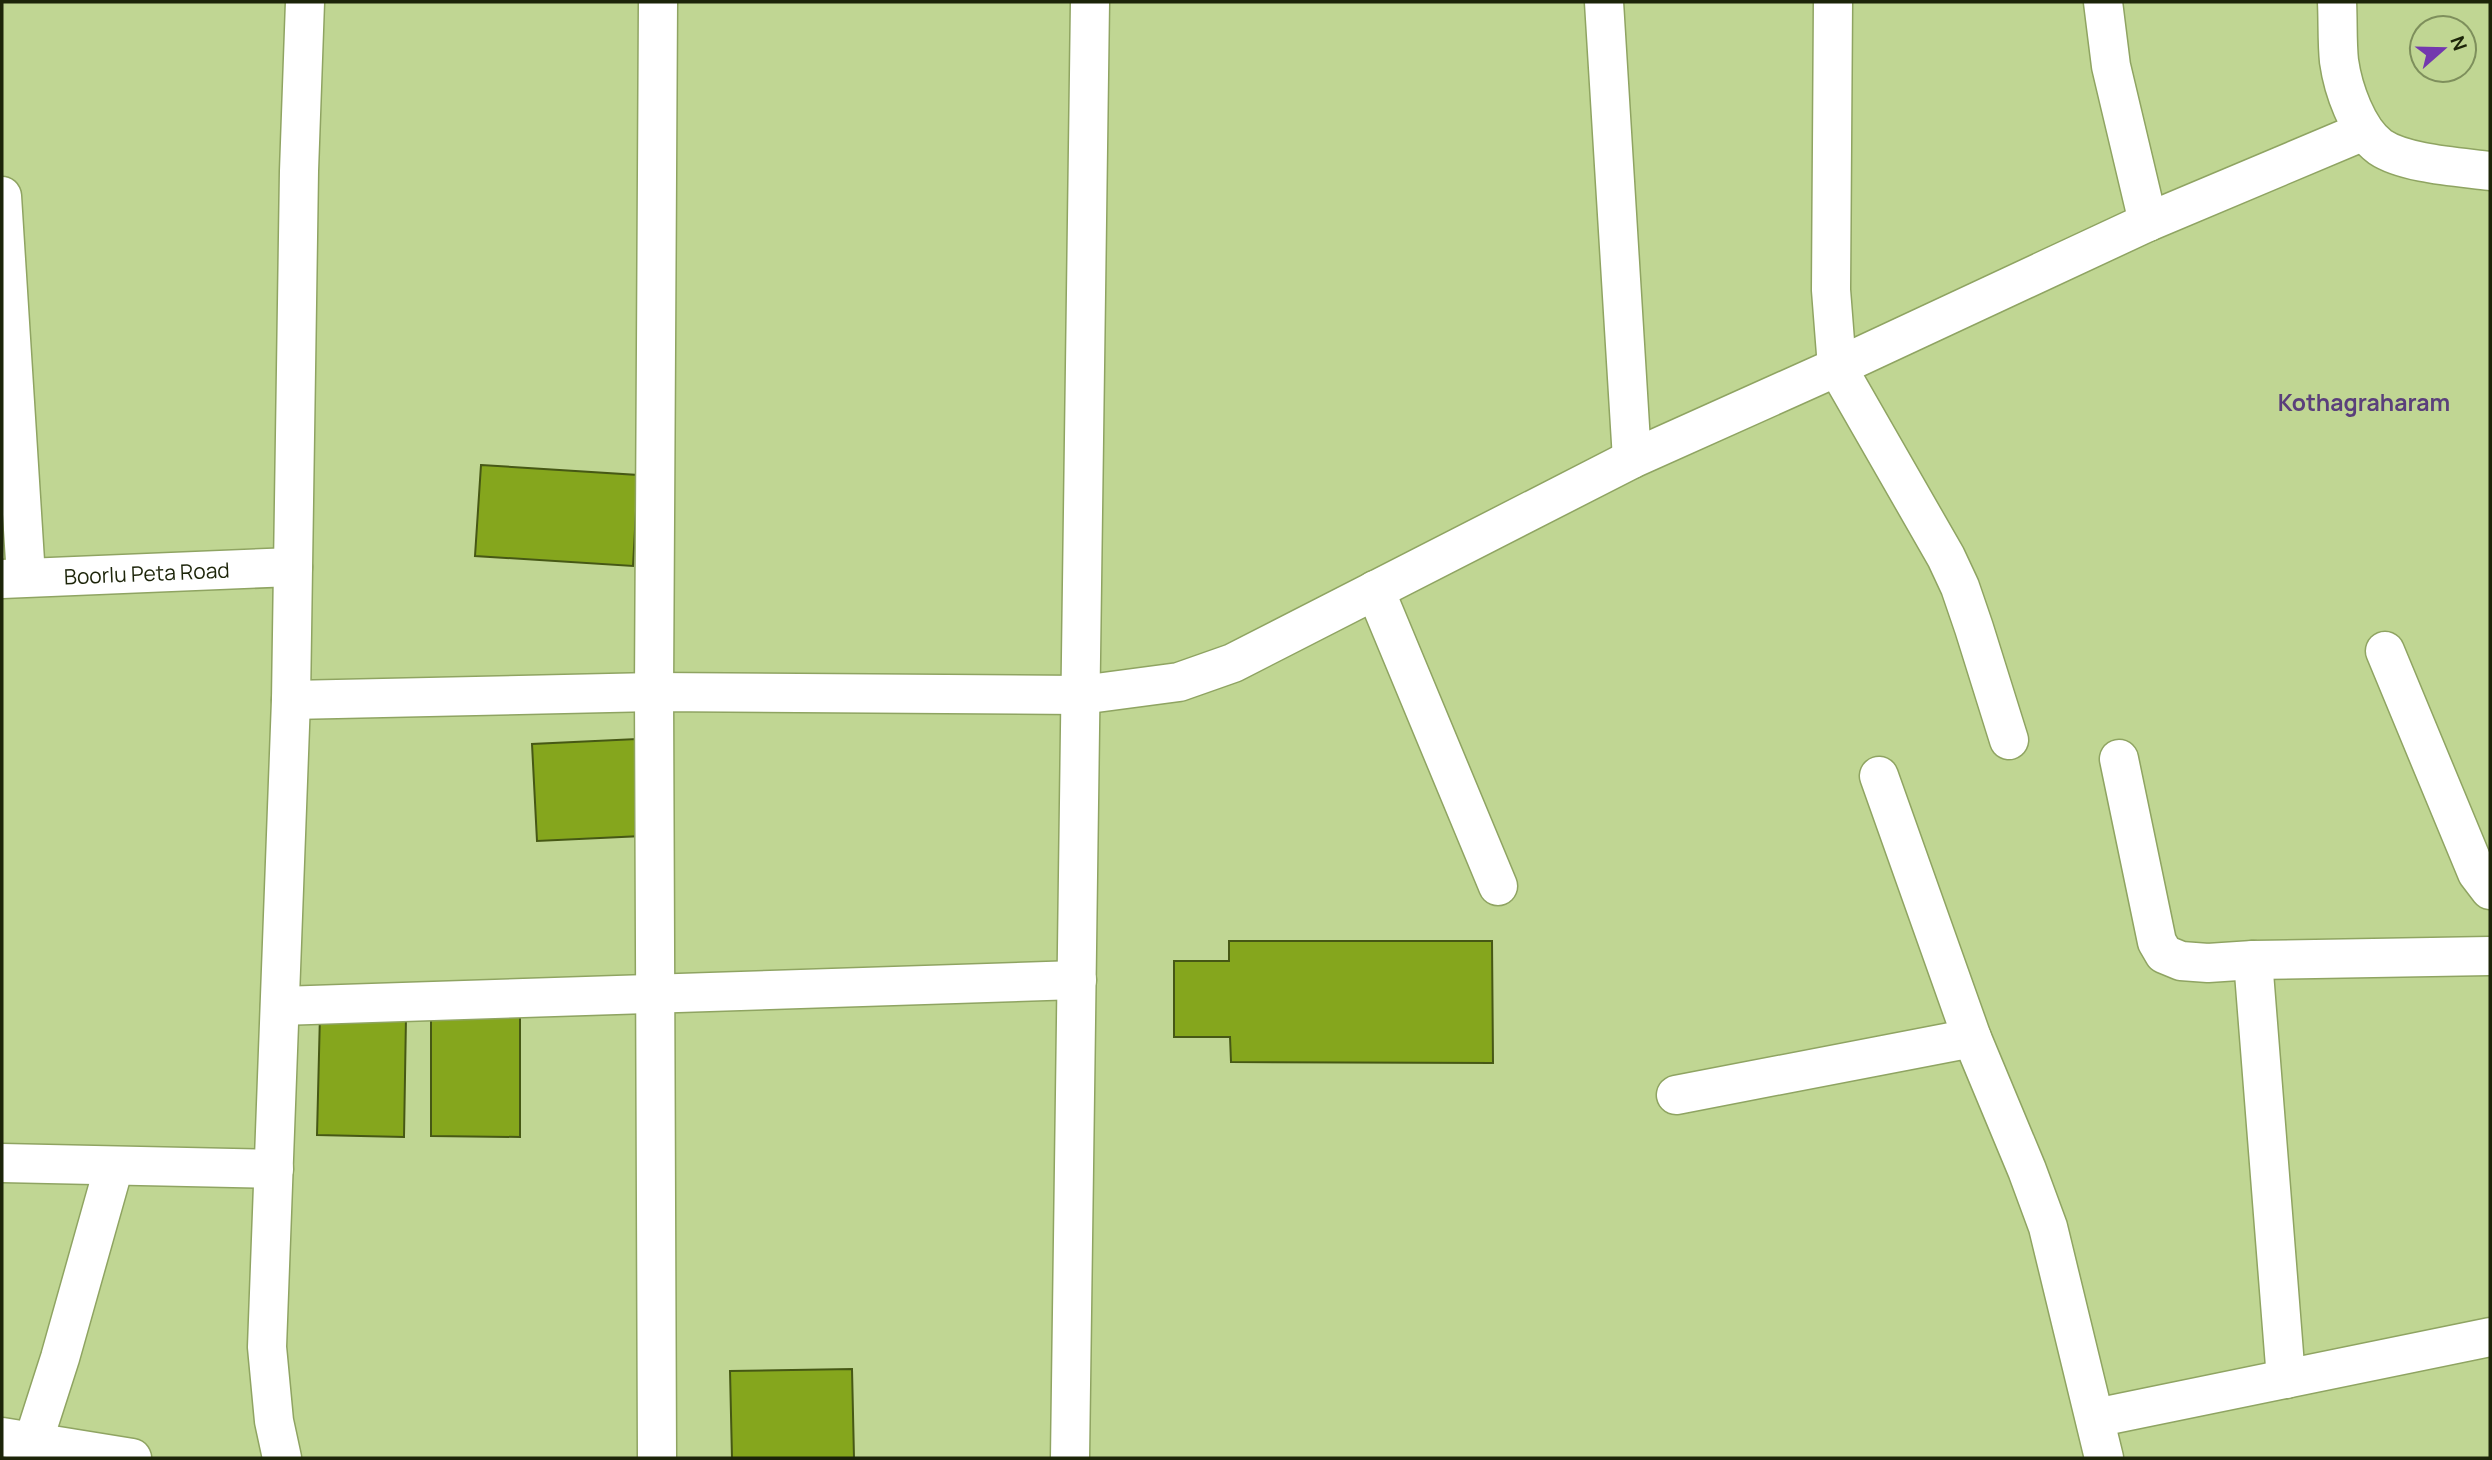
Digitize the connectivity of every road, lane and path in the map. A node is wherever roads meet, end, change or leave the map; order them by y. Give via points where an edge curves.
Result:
1 (306, 2) edge
2 (659, 2) edge
3 (1090, 2) edge
4 (1604, 2) edge
5 (1833, 2) edge
6 (2103, 2) edge
7 (2337, 2) edge
8 (2364, 131) junction
9 (2490, 171) edge
10 (2, 196) edge
11 (2148, 222) junction
12 (1837, 367) junction
13 (1632, 459) junction
14 (293, 566) junction
15 (14, 578) edge
16 (1375, 590) junction
17 (2385, 651) dead end
18 (654, 692) junction
19 (1081, 695) junction
20 (291, 700) junction
21 (2009, 740) dead end
22 (2119, 759) dead end
23 (1879, 776) dead end
24 (1498, 886) dead end
25 (2490, 890) edge
26 (2490, 956) edge
27 (2253, 960) junction
28 (1077, 980) junction
29 (655, 992) junction
30 (280, 1006) junction
31 (1972, 1038) junction
32 (1676, 1095) dead end
33 (2, 1163) edge
34 (114, 1166) junction
35 (274, 1169) junction
36 (2490, 1337) edge
37 (2286, 1379) junction
38 (2095, 1418) junction
39 (17, 1440) edge
40 (132, 1458) edge
41 (282, 1458) edge
42 (657, 1458) edge
43 (1070, 1458) edge
44 (2104, 1458) edge

1 - 14 street
2 - 18 street
3 - 19 street
4 - 13 street
5 - 12 street via 1831,290
6 - 11 street via 2111,66
7 - 8 street via 2339,62
8 - 9 street via 2381,147 2413,160
8 - 11 street
10 - 15 street
11 - 12 street
12 - 13 street
12 - 21 street via 1960,587
13 - 16 street
14 - 15 street, Boorlu Peta Road
14 - 20 street
16 - 19 street via 1233,663 1180,682
16 - 24 street
17 - 25 street via 2477,873
18 - 19 street
18 - 20 street
18 - 29 street
19 - 28 street
20 - 30 street
22 - 27 street via 2157,942 2164,954 2208,963
23 - 31 street
26 - 27 street
27 - 37 street
28 - 29 street
28 - 43 street
29 - 30 street
29 - 42 street
30 - 35 street
31 - 32 street
31 - 38 street via 2048,1227
33 - 34 street
34 - 35 street
34 - 39 street via 61,1358
35 - 41 street via 267,1347
36 - 37 street
37 - 38 street
38 - 44 street
39 - 40 street

